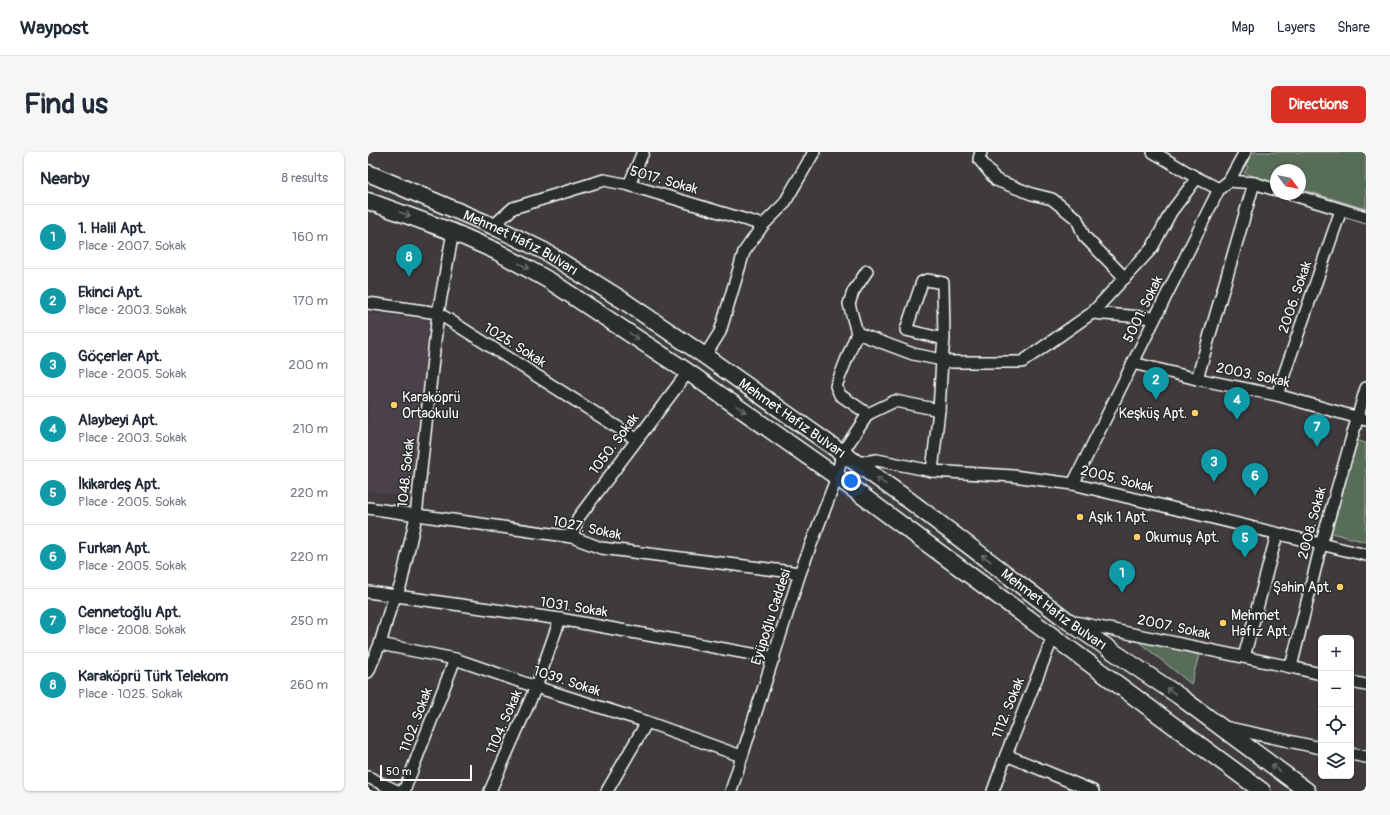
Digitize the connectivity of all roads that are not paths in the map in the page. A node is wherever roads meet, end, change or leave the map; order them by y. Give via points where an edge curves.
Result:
1 (643, 152) edge
2 (814, 152) edge
3 (980, 152) edge
4 (1153, 152) edge
5 (1245, 152) edge
6 (368, 173) edge
7 (1197, 178) junction
8 (1229, 181) junction
9 (1254, 183) junction
10 (629, 185) junction
11 (1270, 188) edge
12 (1220, 189) junction
13 (1306, 199) edge
14 (368, 202) edge
15 (1341, 210) junction
16 (1366, 217) edge
17 (763, 225) junction
18 (493, 226) junction
19 (453, 232) junction
20 (867, 271) dead end
21 (1125, 278) junction
22 (368, 303) edge
23 (438, 313) junction
24 (1092, 313) junction
25 (1155, 318) junction
26 (857, 333) junction
27 (944, 339) junction
28 (705, 356) junction
29 (942, 360) junction
30 (1133, 363) junction
31 (688, 372) junction
32 (1197, 379) junction
33 (1366, 388) edge
34 (1277, 395) junction
35 (939, 410) junction
36 (868, 414) junction
37 (1362, 419) edge
38 (636, 439) junction
39 (842, 453) junction
40 (857, 464) junction
41 (932, 471) junction
42 (837, 477) junction
43 (1073, 484) junction
44 (368, 508) edge
45 (416, 516) junction
46 (1277, 534) junction
47 (572, 537) junction
48 (1321, 544) junction
49 (1366, 555) edge
50 (800, 573) junction
51 (368, 592) edge
52 (395, 597) junction
53 (560, 619) junction
54 (1068, 621) junction
55 (1053, 637) junction
56 (380, 644) junction
57 (1244, 657) junction
58 (774, 658) junction
59 (455, 659) junction
60 (1291, 667) junction
61 (368, 672) edge
62 (1318, 673) edge
63 (1354, 683) edge
64 (1366, 685) edge
65 (536, 687) junction
66 (646, 722) junction
67 (1220, 726) junction
68 (1318, 747) edge
69 (1006, 754) junction
70 (1354, 755) edge
71 (741, 756) junction
72 (1366, 757) edge
73 (368, 778) edge
74 (397, 791) edge
75 (404, 791) edge
76 (490, 791) edge
77 (608, 791) edge
78 (731, 791) edge
79 (993, 791) edge
80 (1093, 791) edge
81 (1262, 791) edge
82 (1307, 791) edge

1 - 10 street
2 - 17 street via 784,204
3 - 21 street via 979,159 996,180 1052,199 1078,219 1084,236
4 - 7 street
5 - 8 street, 5001. Sokak
6 - 18 main road, Mehmet Hafız Bulvarı
7 - 12 street
7 - 21 street via 1171,212 1152,248
8 - 9 street
8 - 12 street, 5001. Sokak
9 - 11 street
9 - 32 street
10 - 17 street, 5017. Sokak
10 - 18 street, 5017. Sokak via 604,180 513,208
12 - 25 street, 5001. Sokak
13 - 15 street
14 -> 19 main road, Mehmet Hafız Bulvarı
15 - 16 street
15 - 34 street, 2006. Sokak
17 - 28 street via 744,252 720,332
18 - 28 main road, Mehmet Hafız Bulvarı via 551,256 624,301
19 - 23 street, 1048. Sokak
19 -> 31 main road, Mehmet Hafız Bulvarı via 496,251 550,281
20 - 26 street via 849,304
21 - 24 street
22 - 23 street, 1025. Sokak
23 - 38 street, 1025. Sokak
23 - 45 street, 1048. Sokak
24 - 25 street
24 - 29 street via 1022,362
25 - 30 street, 5001. Sokak
26 - 29 street via 913,354
26 - 36 street via 836,386 840,395
27 - 27 street via 943,283 927,280 922,282 906,330
27 - 29 street
28 - 39 main road, Mehmet Hafız Bulvarı
29 - 35 street
30 - 32 street, 2003. Sokak
30 - 43 street, 5001. Sokak
31 - 38 street, 1050. Sokak
31 -> 42 main road, Mehmet Hafız Bulvarı
32 - 34 street, 2003. Sokak
33 - 37 street, 2008. Sokak
34 - 37 street, 2003. Sokak
35 - 36 street via 895,400
35 - 41 street
36 - 39 street
37 - 48 street, 2008. Sokak
38 - 47 street, 1050. Sokak via 578,518
39 - 40 main road, Mehmet Hafız Bulvarı
39 - 42 street, Eyüpoğlu Caddesi
40 - 41 street, 2005. Sokak via 877,460
54 -> 40 main road, Mehmet Hafız Bulvarı
41 - 43 street, 2005. Sokak via 1013,476
42 - 50 street, Eyüpoğlu Caddesi
42 - 55 main road, Mehmet Hafız Bulvarı
43 - 46 street, 2005. Sokak
44 - 45 street, 1027. Sokak
45 - 47 street, 1027. Sokak
45 - 52 street, 1048. Sokak via 401,584
46 - 48 street, 2005. Sokak
46 - 57 street
47 - 50 street, 1027. Sokak via 601,548
48 - 49 street, 2005. Sokak
48 - 60 street, 2008. Sokak
50 - 58 street, Eyüpoğlu Caddesi
51 - 52 street, 1031. Sokak
52 - 53 street, 1031. Sokak
52 - 56 street, 1048. Sokak
53 - 58 street, 1031. Sokak
53 - 65 street, 1104. Sokak
54 - 57 street, 2007. Sokak
67 -> 54 main road, Mehmet Hafız Bulvarı
55 - 69 street, 1112. Sokak
55 - 81 main road, Mehmet Hafız Bulvarı
56 - 59 street, 1039. Sokak
56 - 61 street, 1048. Sokak
57 - 60 street, 2007. Sokak
58 - 71 street, Eyüpoğlu Caddesi
59 - 65 street, 1039. Sokak
59 - 75 street, 1102. Sokak
60 - 62 street, 2007. Sokak
63 - 64 street
65 - 66 street, 1039. Sokak
65 - 76 street, 1104. Sokak
66 - 71 street, 1039. Sokak
66 - 77 street
67 - 68 street
82 -> 67 main road, Mehmet Hafız Bulvarı
69 - 79 street, 1112. Sokak
69 - 80 street
70 - 72 street
71 - 78 street, Eyüpoğlu Caddesi
73 - 74 street

